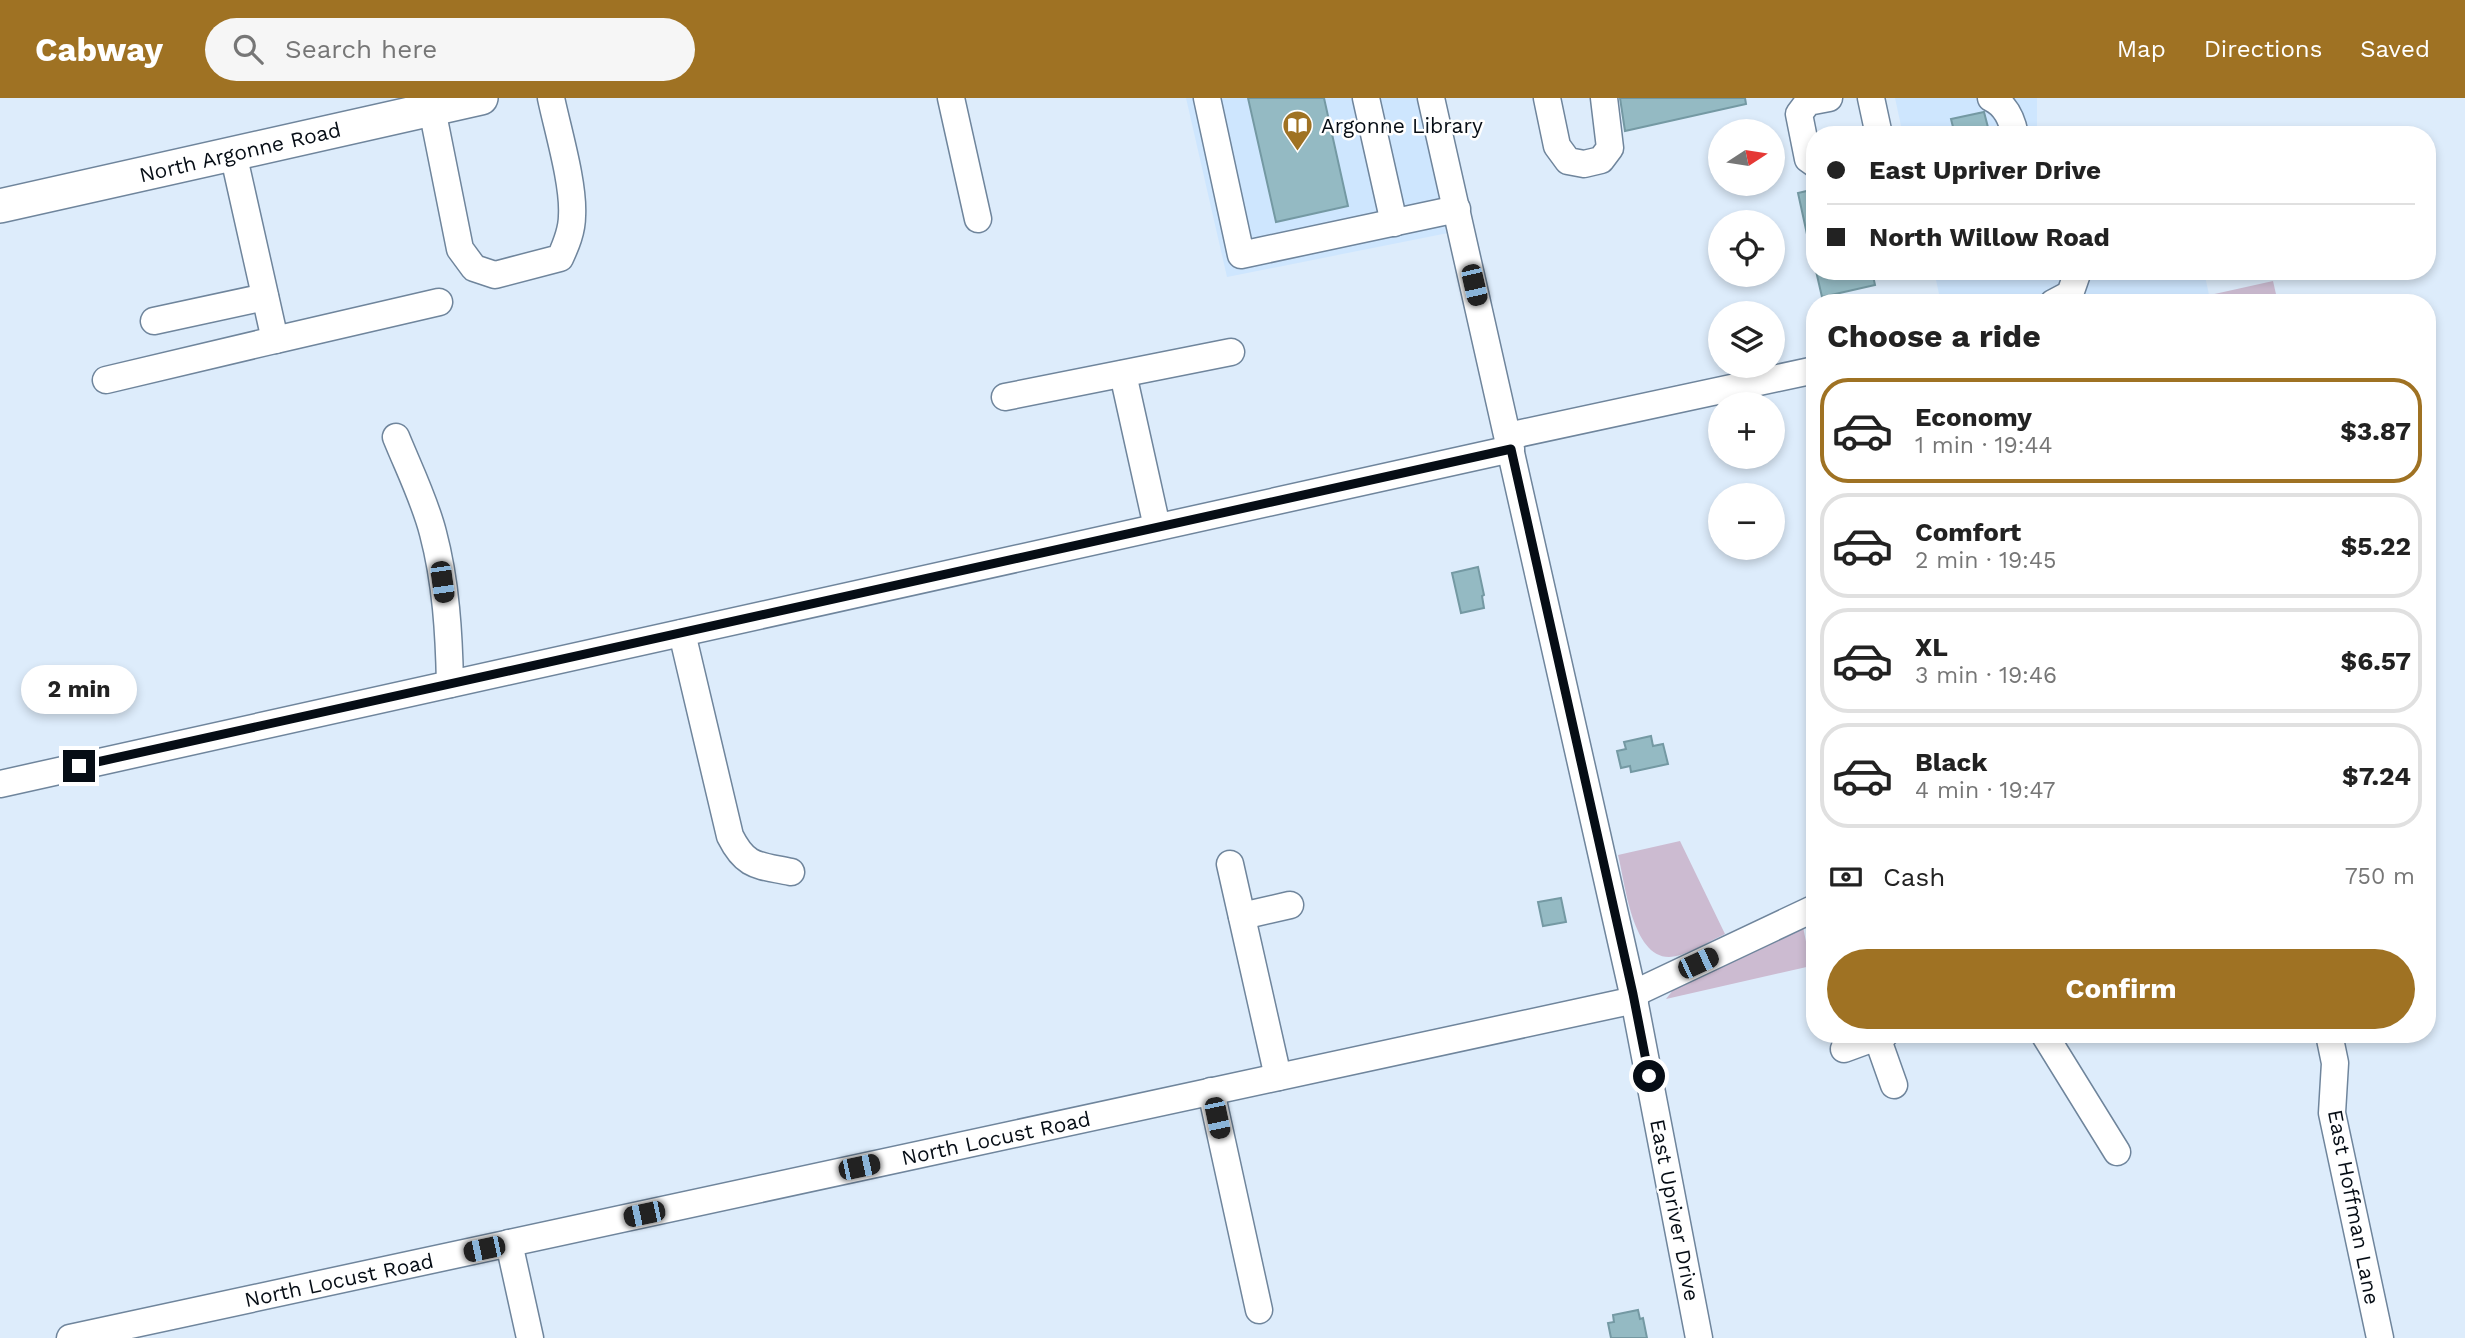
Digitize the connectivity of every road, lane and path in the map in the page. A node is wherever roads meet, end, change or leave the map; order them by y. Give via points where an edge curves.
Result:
1 (481, 98) edge
2 (551, 98) edge
3 (951, 98) edge
4 (1207, 98) edge
5 (1366, 98) edge
6 (1431, 98) edge
7 (1547, 98) edge
8 (1604, 98) edge
9 (1829, 98) edge
10 (1871, 98) edge
11 (1991, 98) edge
12 (432, 109) junction
13 (1878, 126) edge
14 (2013, 126) edge
15 (1806, 149) edge
16 (233, 153) junction
17 (0, 206) edge
18 (1457, 209) junction
19 (978, 219) dead end
20 (1394, 223) junction
21 (265, 297) junction
22 (439, 302) dead end
23 (153, 321) dead end
24 (275, 340) junction
25 (1231, 352) dead end
26 (1806, 372) edge
27 (1123, 374) junction
28 (106, 380) dead end
29 (1005, 397) dead end
30 (396, 437) dead end
31 (1510, 443) junction
32 (1157, 527) junction
33 (682, 633) junction
34 (450, 684) junction
35 (0, 784) edge
36 (1230, 864) dead end
37 (791, 872) dead end
38 (1290, 905) dead end
39 (1806, 912) edge
40 (1242, 916) junction
41 (1634, 997) junction
42 (1861, 1043) edge
43 (1883, 1043) edge
44 (2050, 1043) edge
45 (2331, 1043) edge
46 (1844, 1049) dead end
47 (1278, 1077) junction
48 (1894, 1085) dead end
49 (1211, 1091) junction
50 (2117, 1152) dead end
51 (509, 1243) junction
52 (1259, 1310) dead end
53 (70, 1338) edge
54 (530, 1338) edge
55 (1699, 1338) edge
56 (2380, 1338) edge

1 - 12 main road, North Argonne Road
2 - 12 street via 570,193 569,238 560,258 495,275 474,268 460,249
3 - 19 street
4 - 20 street via 1241,255
5 - 20 street
6 - 18 street, East Upriver Drive
7 - 8 street via 1557,146 1568,161 1584,164 1601,160 1610,148
9 - 15 street via 1808,102 1799,114
10 - 13 street
11 - 14 street
12 - 16 main road, North Argonne Road
16 - 17 main road, North Argonne Road
16 - 21 street
18 - 20 street
18 - 31 street, East Upriver Drive
21 - 23 street
21 - 24 street
22 - 24 street
24 - 28 street
25 - 27 street
26 - 31 street
27 - 29 street
27 - 32 street
30 - 34 street via 433,532
31 - 32 street
31 - 41 street, East Upriver Drive
32 - 33 street
33 - 34 street
33 - 37 street via 730,836 740,855 753,863
34 - 35 street
36 - 40 street
38 - 40 street
39 - 41 street, North Locust Road
40 - 47 street
41 - 47 street, North Locust Road
41 - 55 street, East Upriver Drive
42 - 46 street
43 - 48 street
44 - 50 street
45 - 56 street, East Hoffman Lane via 2335,1063 2332,1113
47 - 49 street, North Locust Road
49 - 51 street, North Locust Road
49 - 52 street
51 - 53 street, North Locust Road
51 - 54 street

